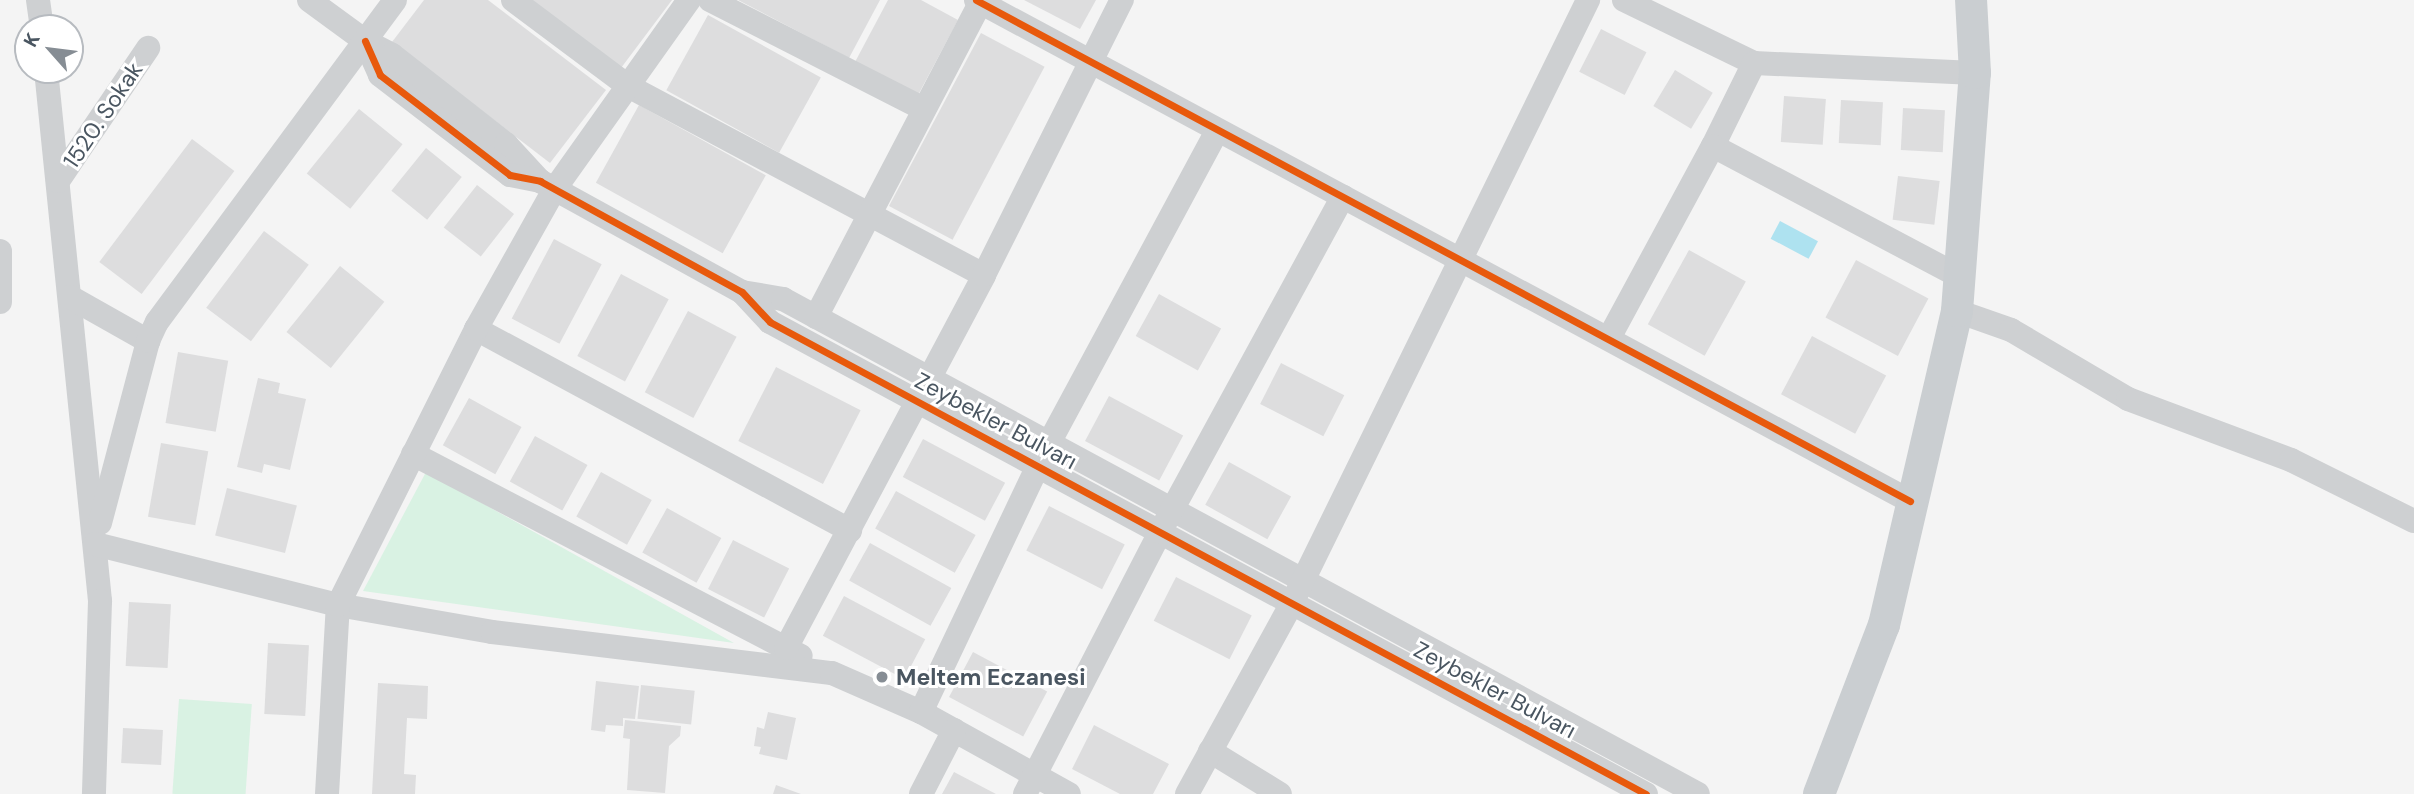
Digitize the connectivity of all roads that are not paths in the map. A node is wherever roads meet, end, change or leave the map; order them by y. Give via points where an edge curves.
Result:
1 (309, 0) edge
2 (395, 0) edge
3 (513, 0) edge
4 (689, 0) edge
5 (710, 0) edge
6 (1122, 0) edge
7 (1588, 0) edge
8 (1624, 0) edge
9 (1971, 0) edge
10 (980, 1) edge
11 (365, 41) junction
12 (148, 48) dead end
13 (1091, 63) junction
14 (1754, 63) junction
15 (1975, 73) junction
16 (48, 84) edge
17 (628, 86) junction
18 (924, 109) junction
19 (1217, 131) junction
20 (1713, 146) junction
21 (58, 181) junction
22 (547, 186) junction
23 (1343, 197) junction
24 (868, 213) junction
25 (0, 251) edge
26 (1459, 257) junction
27 (984, 275) junction
28 (1962, 278) junction
29 (742, 292) junction
30 (70, 297) junction
31 (0, 302) edge
32 (1957, 311) junction
33 (816, 317) junction
34 (476, 329) junction
35 (1609, 338) junction
36 (148, 341) junction
37 (929, 378) junction
38 (917, 401) junction
39 (1049, 443) junction
40 (413, 454) junction
41 (1038, 466) junction
42 (1910, 501) junction
43 (1173, 510) junction
44 (2414, 521) edge
45 (850, 530) junction
46 (1160, 532) junction
47 (95, 544) junction
48 (1304, 580) junction
49 (1292, 603) junction
50 (338, 605) junction
51 (786, 648) junction
52 (832, 673) junction
53 (921, 712) junction
54 (1560, 719) junction
55 (954, 730) junction
56 (1548, 741) junction
57 (1210, 751) junction
58 (1030, 785) edge
59 (94, 794) edge
60 (327, 794) edge
61 (920, 794) edge
62 (1069, 794) edge
63 (1186, 794) edge
64 (1280, 794) edge
65 (1646, 794) edge
66 (1698, 794) edge
67 (1819, 794) edge

1 - 11 street, Zeybekler Bulvarı
2 - 11 street
3 - 17 street
4 - 17 street
5 - 18 street
6 - 13 street
7 - 26 street
8 - 14 street
9 - 15 main road
10 - 13 street
10 - 18 street
11 - 22 street, Zeybekler Bulvarı via 393,55 506,144
11 - 36 street via 217,238
12 - 21 street, 1520. Sokak
13 - 19 street
13 - 27 street
14 - 15 street
14 - 20 street
15 - 28 main road
16 - 21 street
17 - 22 street
17 - 24 street
18 - 24 street
19 - 23 street
19 - 39 street
20 - 28 street
20 - 35 street
21 - 30 street
22 - 29 street, Zeybekler Bulvarı
22 - 34 street
23 - 26 street
23 - 43 street
24 - 27 street
24 - 33 street
25 - 31 street
26 - 35 street
26 - 48 street
27 - 37 street
28 - 32 main road
29 - 33 street, Zeybekler Bulvarı via 783,299
29 - 38 street, Zeybekler Bulvarı via 770,322
30 - 36 street
30 - 47 street
32 - 42 main road
32 - 44 street via 2011,330 2128,398 2291,460
33 - 37 street, Zeybekler Bulvarı
34 - 40 street
34 - 45 street
35 - 42 street
36 - 47 street
37 - 38 street
37 - 39 street, Zeybekler Bulvarı
38 - 41 street, Zeybekler Bulvarı
38 - 45 street
39 - 41 street
39 - 43 street, Zeybekler Bulvarı
40 - 50 street
40 - 51 street
41 - 46 street, Zeybekler Bulvarı
41 - 53 street
42 - 67 main road via 1884,625
43 - 46 street
43 - 48 street, Zeybekler Bulvarı
45 - 51 street
46 - 49 street, Zeybekler Bulvarı
46 - 58 street
47 - 50 street
47 - 59 street via 100,601
48 - 49 street
48 - 54 street, Zeybekler Bulvarı
49 - 56 street, Zeybekler Bulvarı
49 - 57 street
50 - 52 street via 492,632
50 - 60 street
51 - 52 street
52 - 53 street
53 - 55 street
54 - 56 street
54 - 66 street, Zeybekler Bulvarı
55 - 58 street
55 - 61 street
56 - 65 street, Zeybekler Bulvarı
57 - 63 street
57 - 64 street
58 - 62 street

